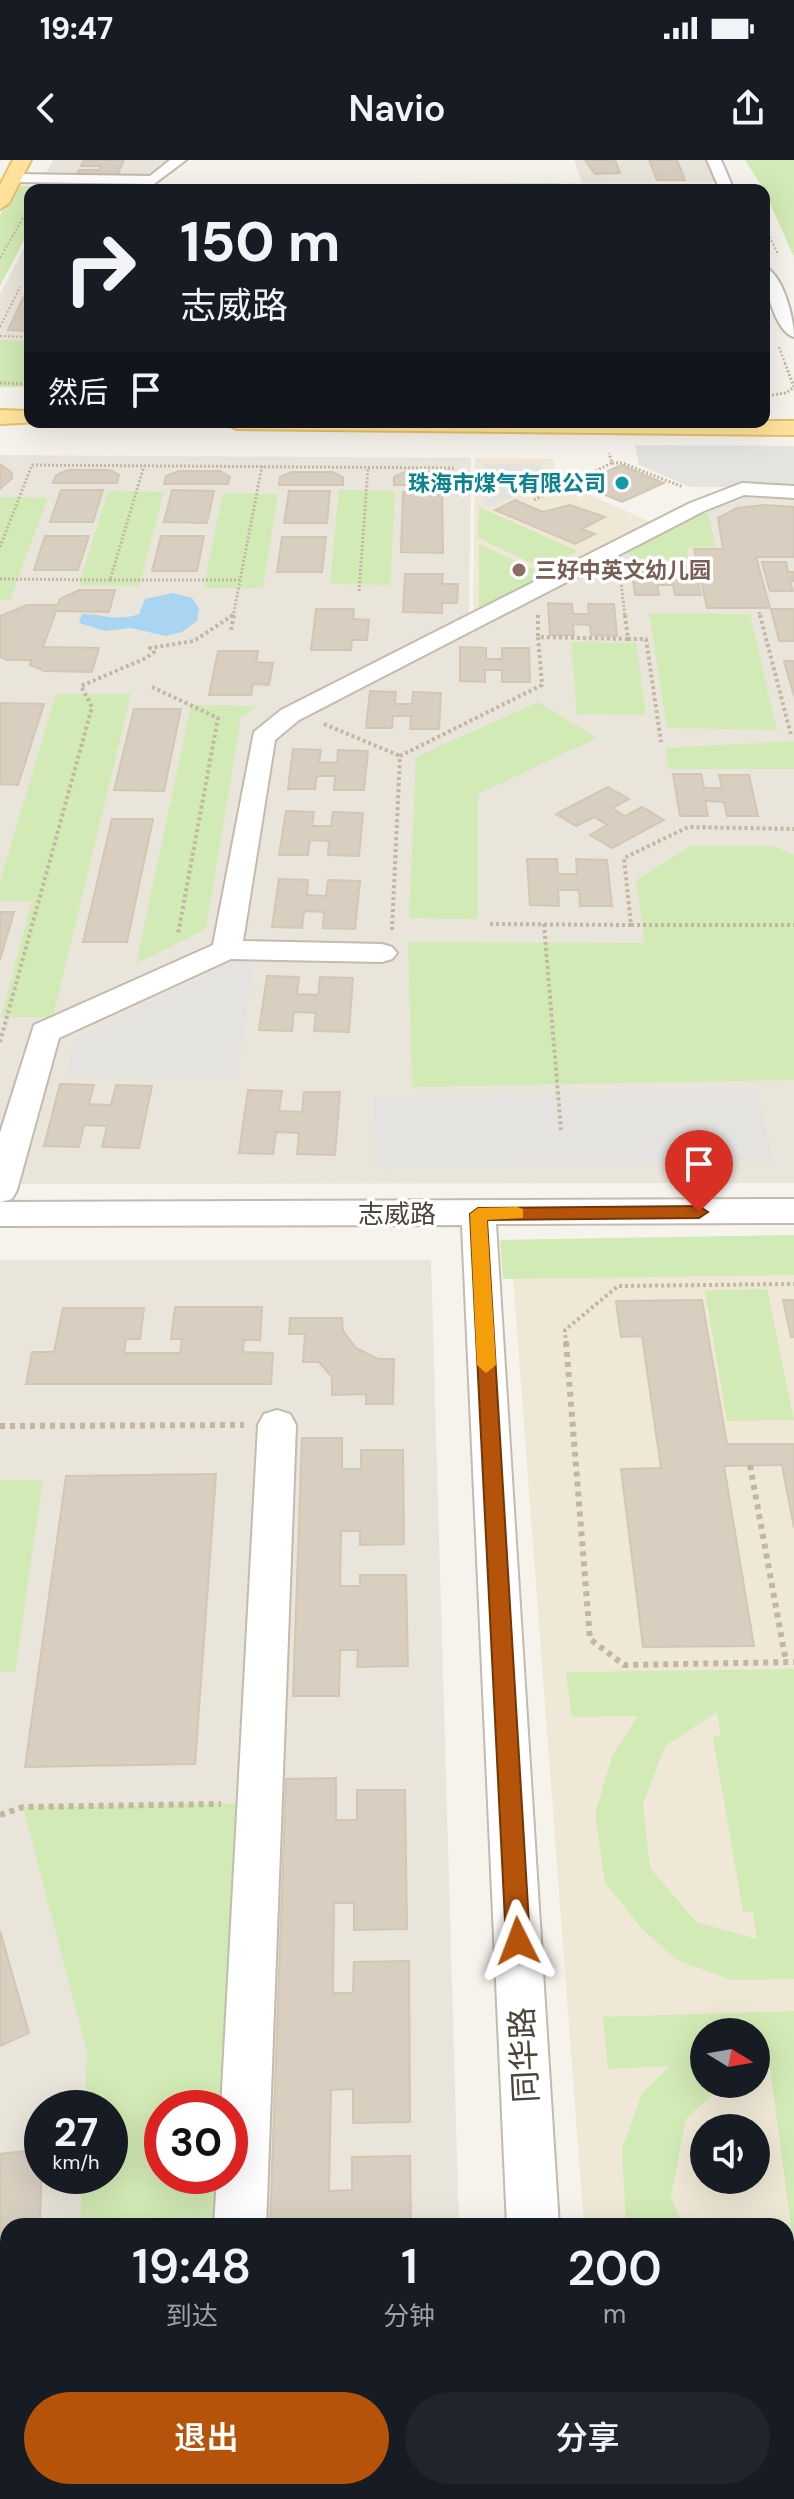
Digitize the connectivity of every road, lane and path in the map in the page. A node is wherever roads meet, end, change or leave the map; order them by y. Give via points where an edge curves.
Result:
1 (22, 160) edge
2 (179, 160) edge
3 (714, 160) edge
4 (14, 178) junction
5 (724, 184) edge
6 (0, 203) edge
7 (24, 216) edge
8 (0, 258) edge
9 (770, 284) edge
10 (20, 287) dead end
11 (0, 327) edge
12 (794, 332) edge
13 (0, 336) edge
14 (24, 337) edge
15 (776, 341) dead end
16 (0, 383) edge
17 (24, 384) edge
18 (770, 396) edge
19 (793, 397) edge
20 (0, 402) edge
21 (24, 402) edge
22 (770, 406) edge
23 (0, 417) edge
24 (24, 418) edge
25 (770, 428) edge
26 (794, 428) edge
27 (609, 453) dead end
28 (612, 463) junction
29 (144, 466) junction
30 (262, 466) junction
31 (368, 467) junction
32 (454, 468) dead end
33 (794, 492) edge
34 (534, 500) dead end
35 (714, 500) junction
36 (0, 547) edge
37 (617, 548) junction
38 (0, 579) edge
39 (110, 580) junction
40 (241, 580) junction
41 (359, 591) dead end
42 (538, 610) dead end
43 (759, 612) dead end
44 (234, 615) junction
45 (524, 618) dead end
46 (538, 619) junction
47 (231, 630) dead end
48 (538, 637) junction
49 (628, 639) junction
50 (152, 687) dead end
51 (312, 719) dead end
52 (791, 735) dead end
53 (661, 742) dead end
54 (400, 756) junction
55 (794, 829) edge
56 (490, 924) dead end
57 (544, 924) junction
58 (631, 925) junction
59 (794, 925) edge
60 (178, 934) dead end
61 (387, 941) joint
62 (227, 950) junction
63 (0, 1042) edge
64 (561, 1130) dead end
65 (0, 1190) edge
66 (794, 1211) edge
67 (0, 1214) edge
68 (478, 1214) junction
69 (794, 1284) edge
70 (277, 1425) joint
71 (0, 1426) edge
72 (750, 1465) dead end
73 (790, 1662) edge
74 (262, 1803) junction
75 (0, 1815) edge
76 (240, 2218) edge
77 (533, 2218) edge

1 - 4 main road
2 - 4 street via 154,180
3 - 5 street
4 - 6 main road
7 - 8 path
9 - 12 street
10 - 11 path
13 - 14 path
15 - 19 path via 794,383
16 - 17 path
18 - 19 path
19 - 22 main road
20 - 21 main road
23 - 24 main road
25 - 26 main road
27 - 28 path
28 - 34 path
28 - 35 path
29 - 30 path
29 - 36 path via 32,465
29 - 39 path
30 - 31 path
30 - 40 path
31 - 32 path
31 - 41 path
33 - 35 street via 742,489
35 - 37 street
37 - 49 path
37 - 62 street via 290,715 263,737
38 - 39 path
39 - 40 path
40 - 44 path
42 - 46 path
43 - 52 path
44 - 47 path
44 - 63 path via 194,641 158,644 146,659 81,686 92,707
45 - 46 path
46 - 48 path
48 - 49 path
48 - 54 path via 542,685
49 - 53 path via 646,639
50 - 60 path via 218,718
51 - 54 path
54 - 61 path
55 - 58 path via 688,827 624,858
56 - 57 path
57 - 58 path
57 - 64 path
58 - 59 path
61 - 62 street
62 - 65 street via 45,1032
66 - 68 street, 志威路
67 - 68 street, 志威路
68 - 77 street, 同华路
69 - 73 path via 618,1286 565,1330 590,1639 624,1665
70 - 71 path
70 - 74 street
72 - 73 path
74 - 75 path via 23,1807
74 - 76 street

